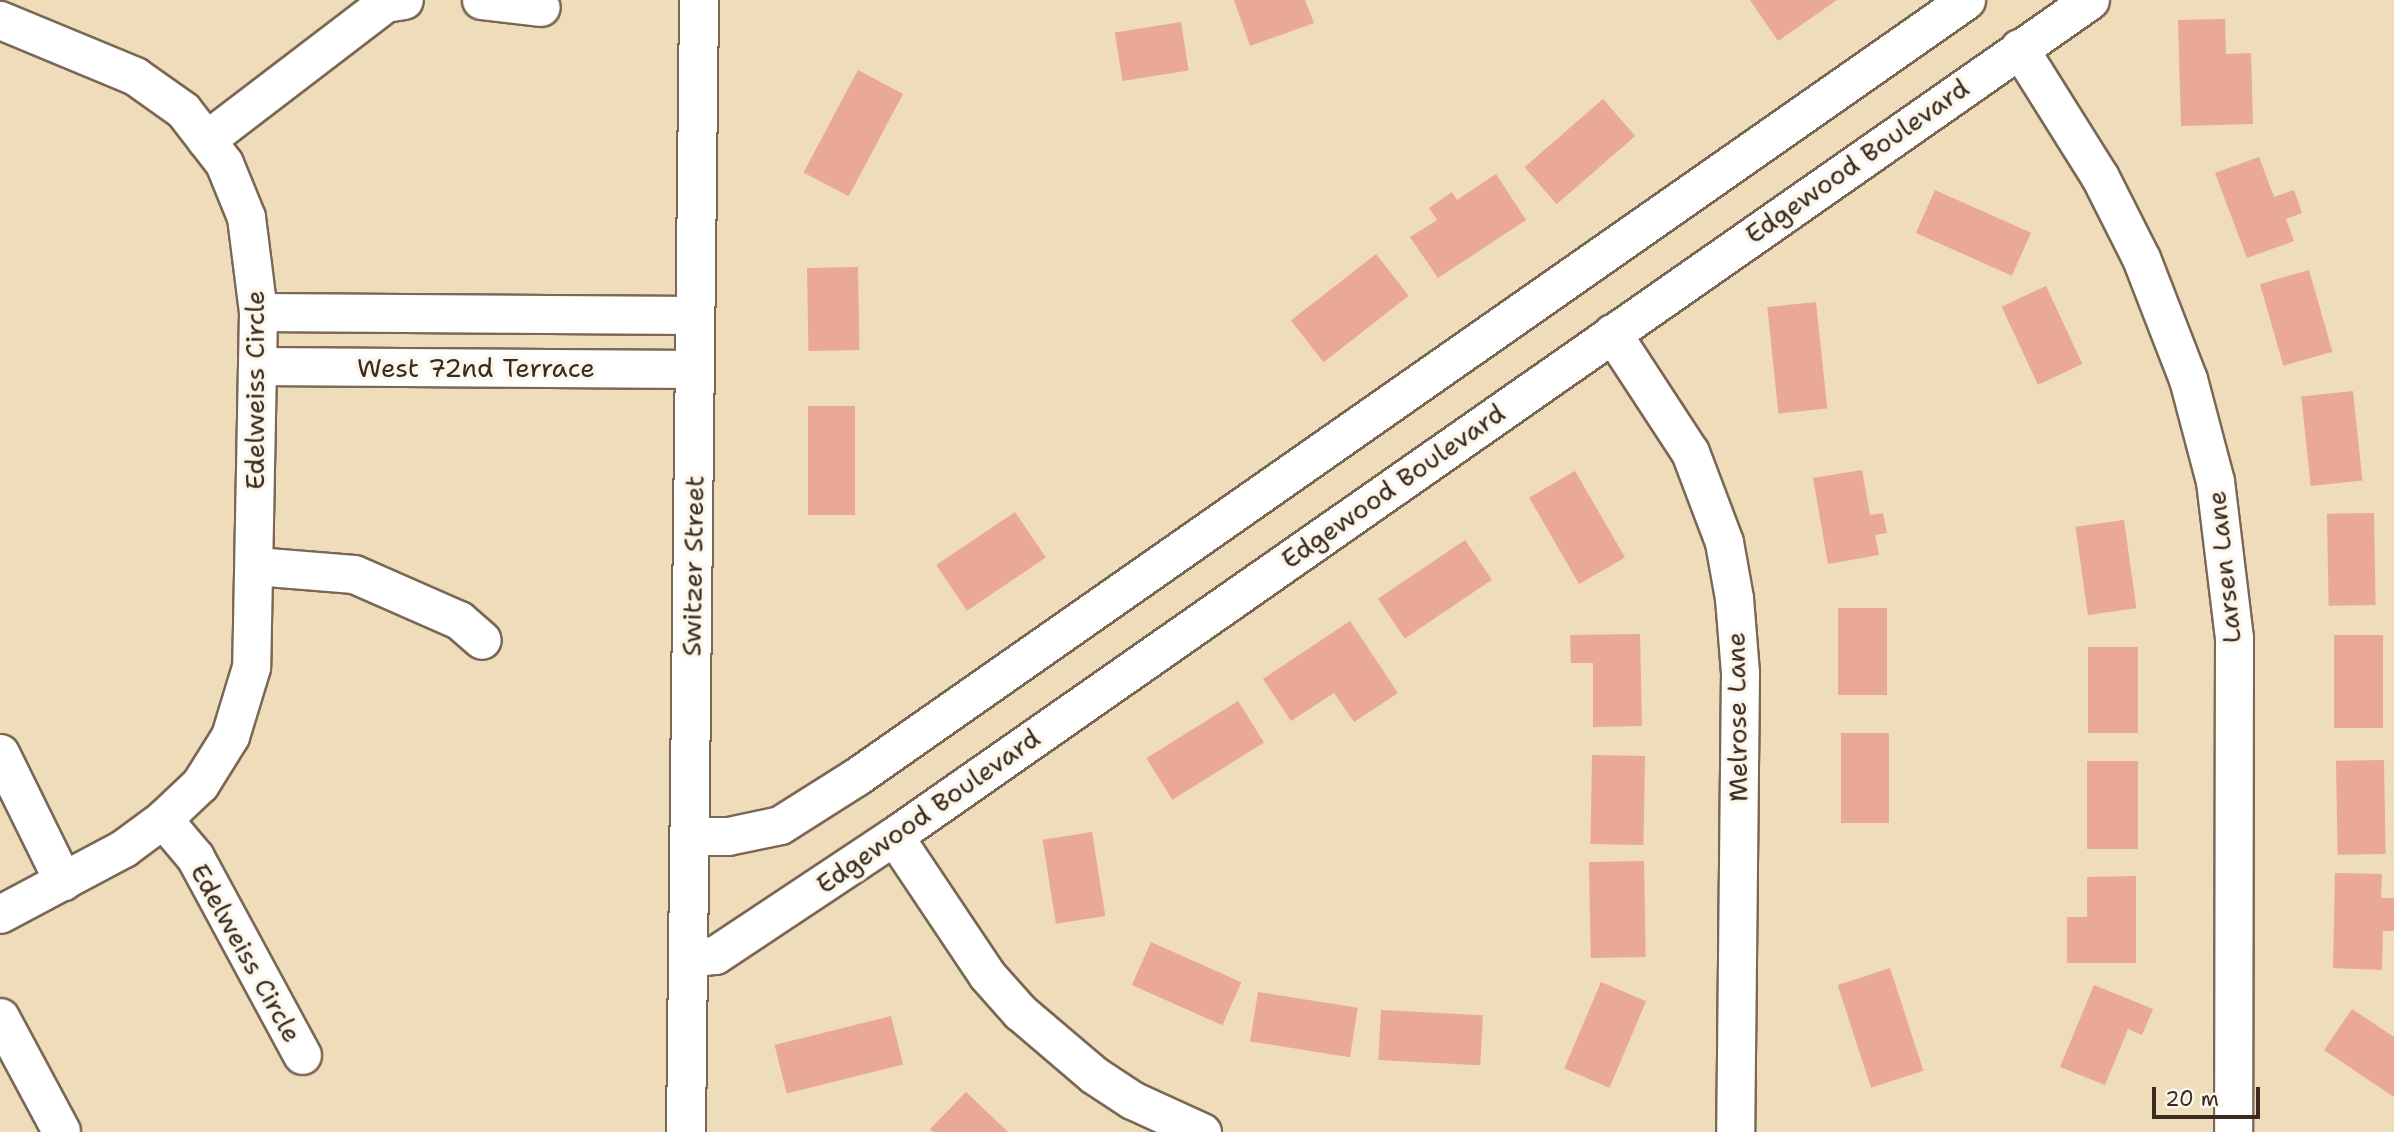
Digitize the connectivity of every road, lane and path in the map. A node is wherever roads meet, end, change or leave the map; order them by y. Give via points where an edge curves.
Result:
1 (404, 0) edge
2 (481, 0) edge
3 (699, 0) edge
4 (1966, 0) edge
5 (2090, 0) edge
6 (541, 7) dead end
7 (0, 20) edge
8 (2019, 48) junction
9 (206, 140) junction
10 (258, 312) junction
11 (694, 316) junction
12 (1612, 333) junction
13 (257, 366) junction
14 (695, 369) junction
15 (255, 566) junction
16 (482, 640) dead end
17 (0, 753) edge
18 (163, 819) junction
19 (689, 836) junction
20 (894, 836) junction
21 (63, 880) junction
22 (0, 914) edge
23 (689, 958) junction
24 (0, 1017) edge
25 (302, 1055) dead end
26 (61, 1131) edge
27 (686, 1132) edge
28 (1202, 1132) edge
29 (1735, 1132) edge
30 (2233, 1132) edge

1 - 9 street via 385,3
2 - 6 street
3 - 11 street, Switzer Street
4 - 19 street via 856,777 780,825 728,836
5 - 8 street, Edgewood Boulevard
7 - 9 street, Edelweiss Circle via 135,76 183,110
8 - 12 street, Edgewood Boulevard
8 - 30 street, Larsen Lane via 2100,177 2141,258 2188,379 2215,481 2234,637
9 - 10 street, Edelweiss Circle via 224,163 246,217
10 - 11 street, West 72nd Terrace
10 - 13 street, Edelweiss Circle
11 - 14 street, Switzer Street
12 - 20 street, Edgewood Boulevard
12 - 29 street, Melrose Lane via 1690,452 1724,542 1734,598 1740,673
13 - 14 street, West 72nd Terrace
13 - 15 street, Edelweiss Circle
14 - 19 street, Switzer Street
15 - 16 street via 354,573 459,620
15 - 18 street, Edelweiss Circle via 251,667 243,702 230,736 200,784
17 - 21 street
18 - 21 street, Edelweiss Circle via 124,848
18 - 25 street, Edelweiss Circle via 195,857
19 - 23 street, Switzer Street
20 - 23 street, Edgewood Boulevard via 715,956
20 - 28 street via 987,975 1020,1012 1094,1075 1132,1100
21 - 22 street, Edelweiss Circle
23 - 27 street, Switzer Street
24 - 26 street

